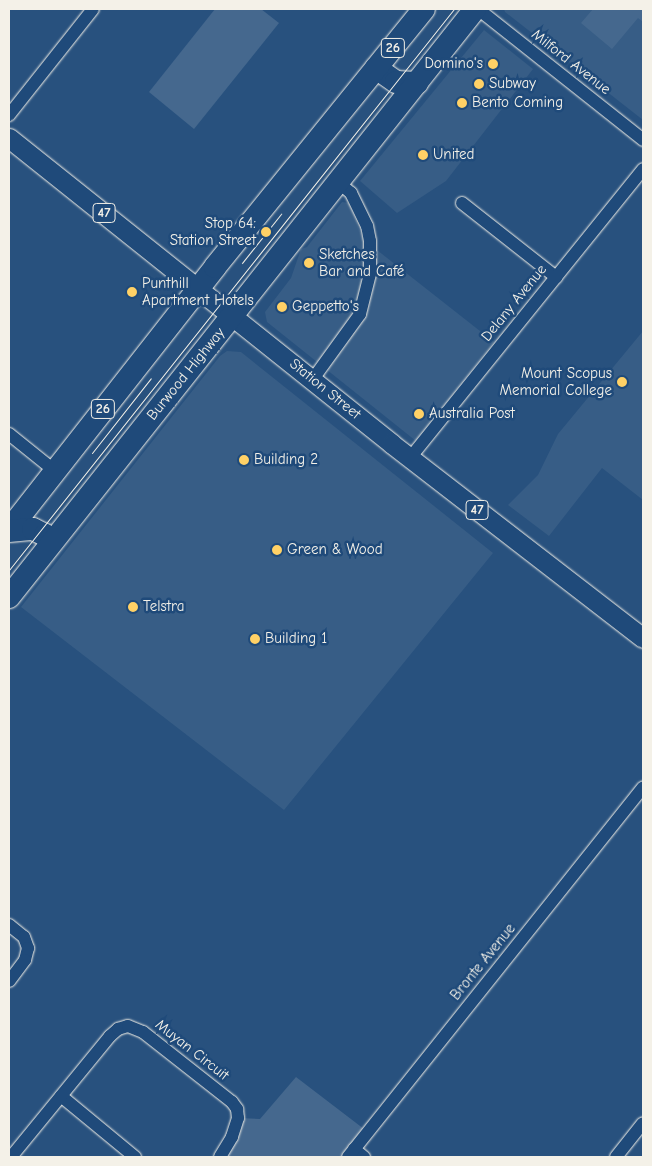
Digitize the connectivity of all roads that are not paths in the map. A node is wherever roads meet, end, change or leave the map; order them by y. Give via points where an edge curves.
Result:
1 (93, 9) edge
2 (424, 9) edge
3 (477, 9) edge
4 (376, 68) junction
5 (417, 83) junction
6 (9, 114) edge
7 (9, 138) edge
8 (643, 140) edge
9 (643, 169) edge
10 (338, 182) junction
11 (462, 203) dead end
12 (556, 277) junction
13 (198, 288) junction
14 (233, 315) junction
15 (313, 378) junction
16 (9, 434) edge
17 (410, 458) junction
18 (55, 471) junction
19 (9, 530) edge
20 (52, 542) junction
21 (9, 597) edge
22 (643, 638) edge
23 (643, 788) edge
24 (9, 925) edge
25 (9, 981) edge
26 (61, 1096) junction
27 (643, 1123) edge
28 (356, 1155) edge
29 (11, 1157) edge
30 (135, 1157) edge
31 (222, 1157) edge
32 (616, 1157) edge

1 - 6 street
2 - 4 highway, 26
3 - 5 highway, Burwood Highway
3 - 8 street, Milford Avenue
4 - 5 highway via 396,82
4 - 13 highway, 26
5 - 10 highway, Burwood Highway
7 - 13 main road, Station Street / 47
9 - 12 street, Delany Avenue
10 - 14 highway, Burwood Highway
10 - 15 street via 351,194 367,226 370,274 360,314
11 - 12 street
12 - 17 street, Delany Avenue
13 - 14 main road, Station Street / 47
13 - 18 highway, 26
14 - 15 main road, Station Street / 47
14 - 20 highway, Burwood Highway
15 - 17 main road, Station Street / 47
16 - 18 street
17 - 22 main road, Station Street / 47
18 - 19 highway, 26
19 - 20 highway via 33,529
20 - 21 highway, Burwood Highway
23 - 28 street, Bronte Avenue
24 - 25 street via 24,937 28,948 25,960
26 - 29 street, Muyan Circuit
26 - 30 street
26 - 31 street, Muyan Circuit via 110,1036 118,1029 136,1028 237,1109 238,1118 232,1138
27 - 32 street

